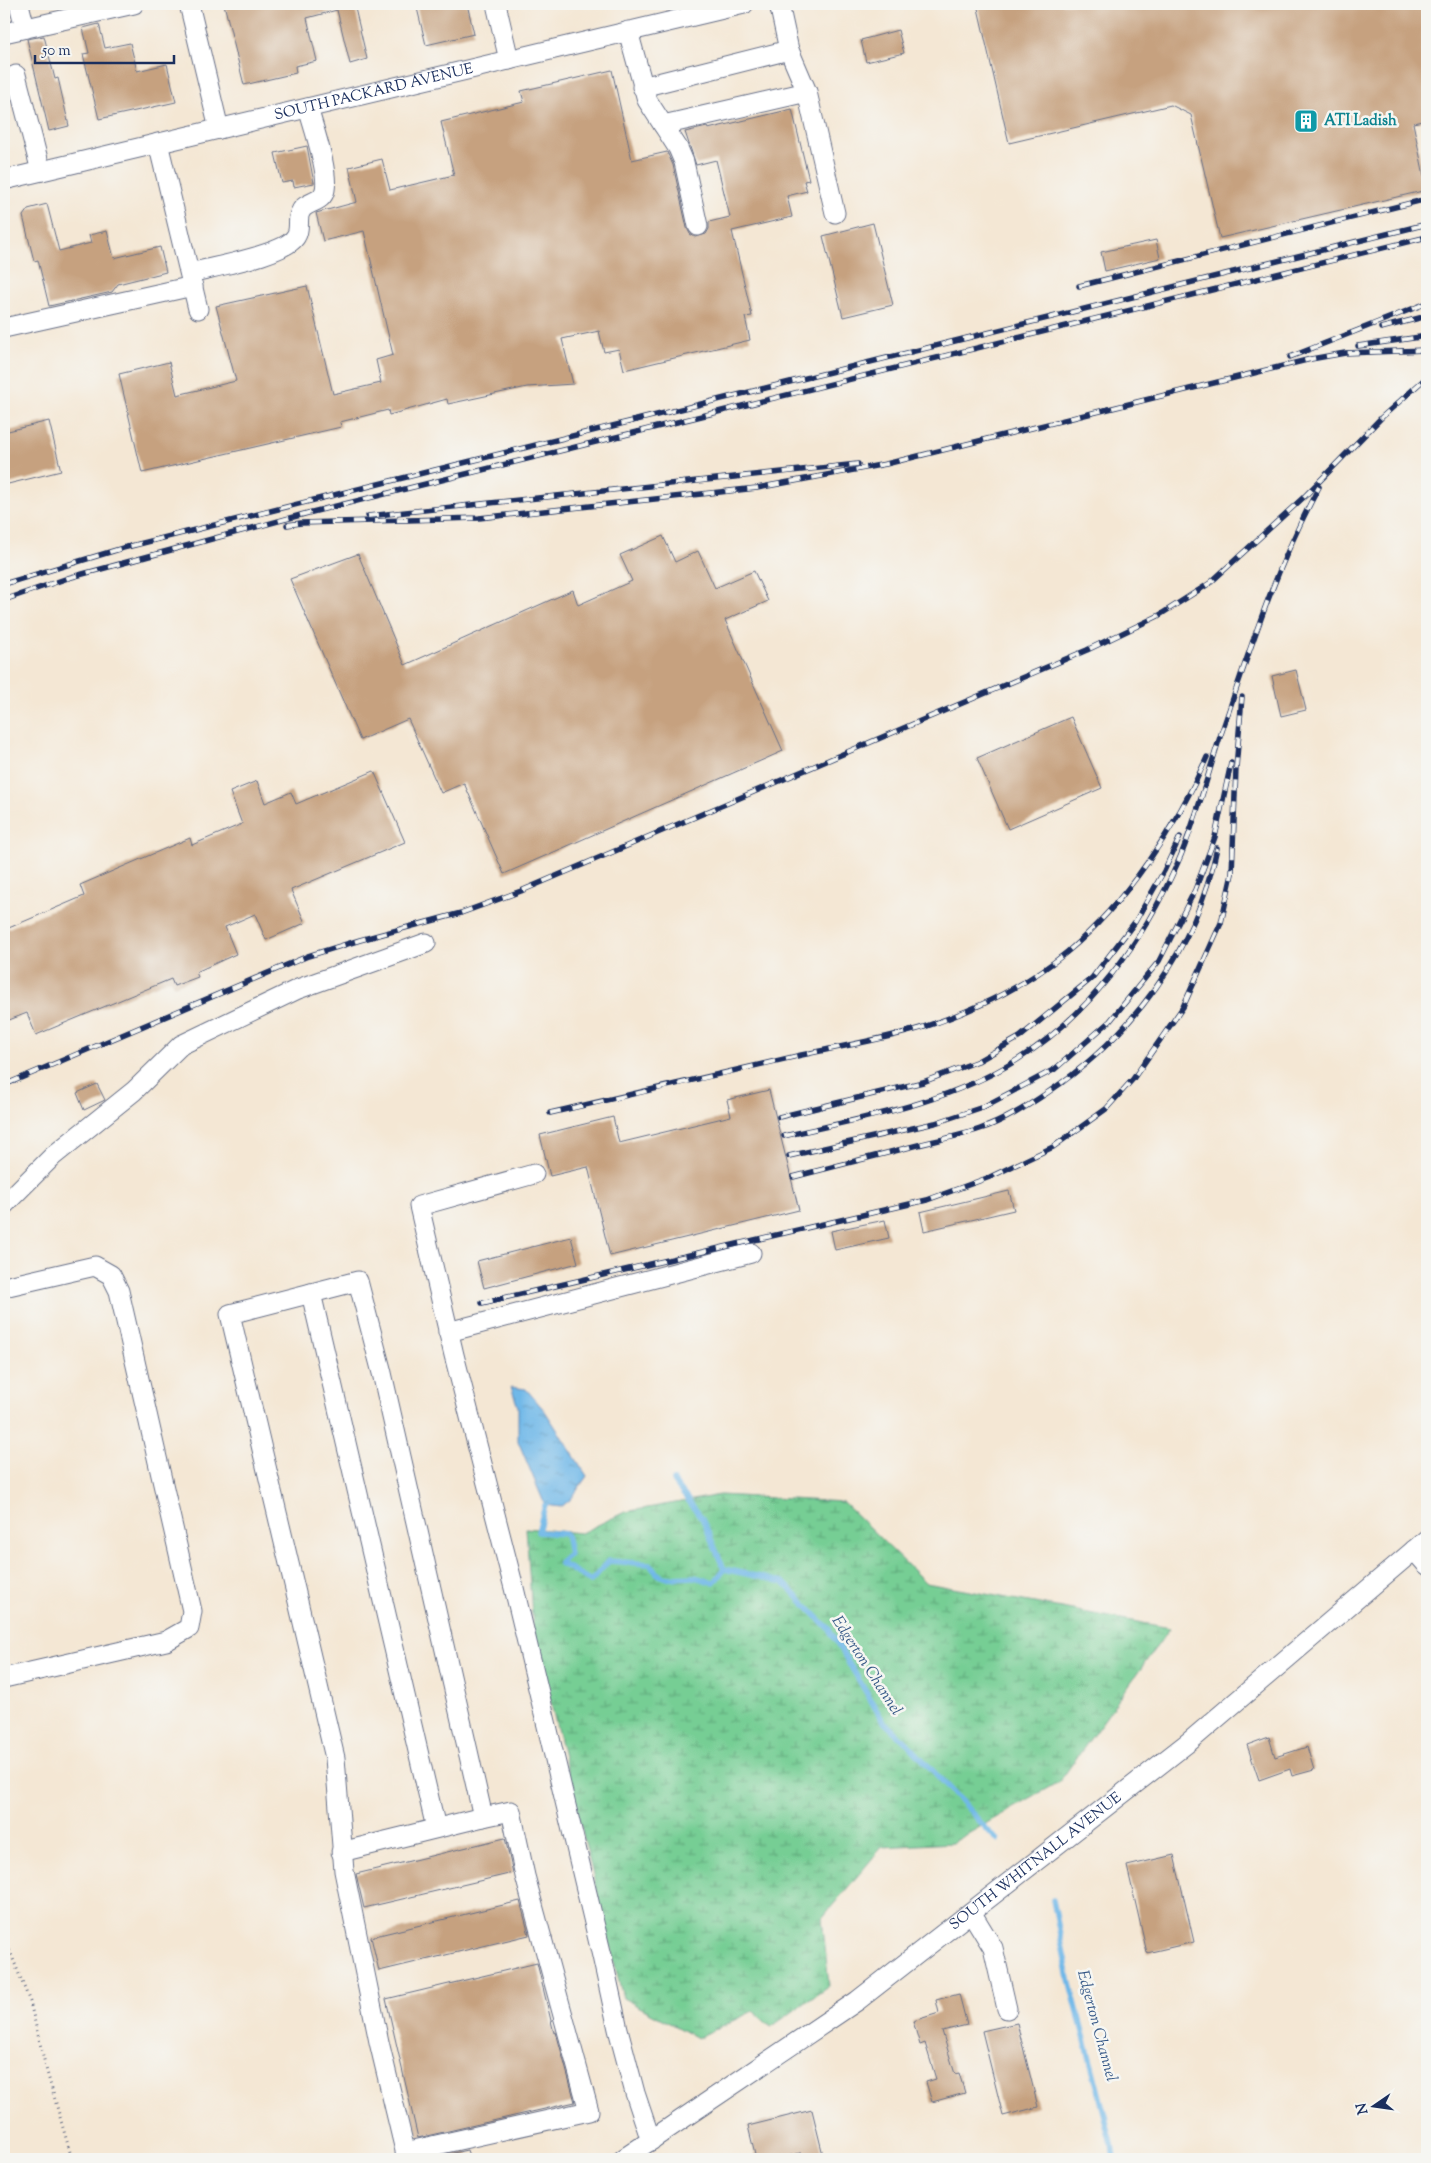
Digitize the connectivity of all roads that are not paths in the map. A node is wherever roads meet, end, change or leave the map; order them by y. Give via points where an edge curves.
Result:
1 (19, 4) edge
2 (134, 4) edge
3 (189, 4) edge
4 (496, 4) edge
5 (744, 4) edge
6 (778, 4) edge
7 (25, 28) junction
8 (628, 31) junction
9 (4, 33) edge
10 (789, 50) junction
11 (509, 60) junction
12 (16, 75) dead end
13 (642, 87) junction
14 (807, 92) junction
15 (308, 108) junction
16 (663, 125) junction
17 (219, 129) junction
18 (158, 143) junction
19 (41, 171) junction
20 (4, 180) edge
21 (835, 213) dead end
22 (698, 226) dead end
23 (191, 279) junction
24 (198, 309) dead end
25 (4, 328) edge
26 (426, 943) dead end
27 (534, 1174) dead end
28 (4, 1205) edge
29 (751, 1253) dead end
30 (4, 1287) edge
31 (312, 1293) junction
32 (448, 1332) junction
33 (1420, 1545) edge
34 (1427, 1565) edge
35 (4, 1678) edge
36 (483, 1817) junction
37 (436, 1828) junction
38 (341, 1852) junction
39 (970, 1912) junction
40 (1007, 2009) dead end
41 (651, 2141) junction
42 (406, 2156) edge
43 (623, 2159) edge

1 - 7 street
2 - 7 street
3 - 17 street
4 - 11 street
5 - 8 street, SOUTH PACKARD AVENUE
6 - 10 street
7 - 9 street
8 - 11 street, SOUTH PACKARD AVENUE
8 - 13 street
10 - 13 street
10 - 14 street
11 - 15 street, SOUTH PACKARD AVENUE
12 - 19 street
13 - 16 street
14 - 16 street
14 - 21 street
15 - 17 street, SOUTH PACKARD AVENUE
15 - 23 street via 326,184 324,195 302,207 296,236 284,248
16 - 22 street via 684,162
17 - 18 street, SOUTH PACKARD AVENUE
18 - 19 street, SOUTH PACKARD AVENUE
18 - 23 street
19 - 20 street, SOUTH PACKARD AVENUE
23 - 24 street
23 - 25 street
26 - 28 street via 298,989 181,1045 134,1091 53,1156
27 - 32 street via 419,1206
29 - 32 street
30 - 35 street via 94,1266 111,1275 119,1291 192,1611 189,1628 166,1641
31 - 36 street via 358,1281 382,1372
31 - 37 street
31 - 38 street via 230,1314 335,1758
32 - 41 street via 514,1588 618,2029
33 - 34 street
33 - 39 street, SOUTH WHITNALL AVENUE via 1190,1741
36 - 37 street
36 - 42 street via 511,1811 525,1876 589,2111
37 - 38 street
38 - 42 street via 379,2042
39 - 40 street via 992,1948
39 - 41 street, SOUTH WHITNALL AVENUE via 858,2001
41 - 43 street, SOUTH WHITNALL AVENUE

